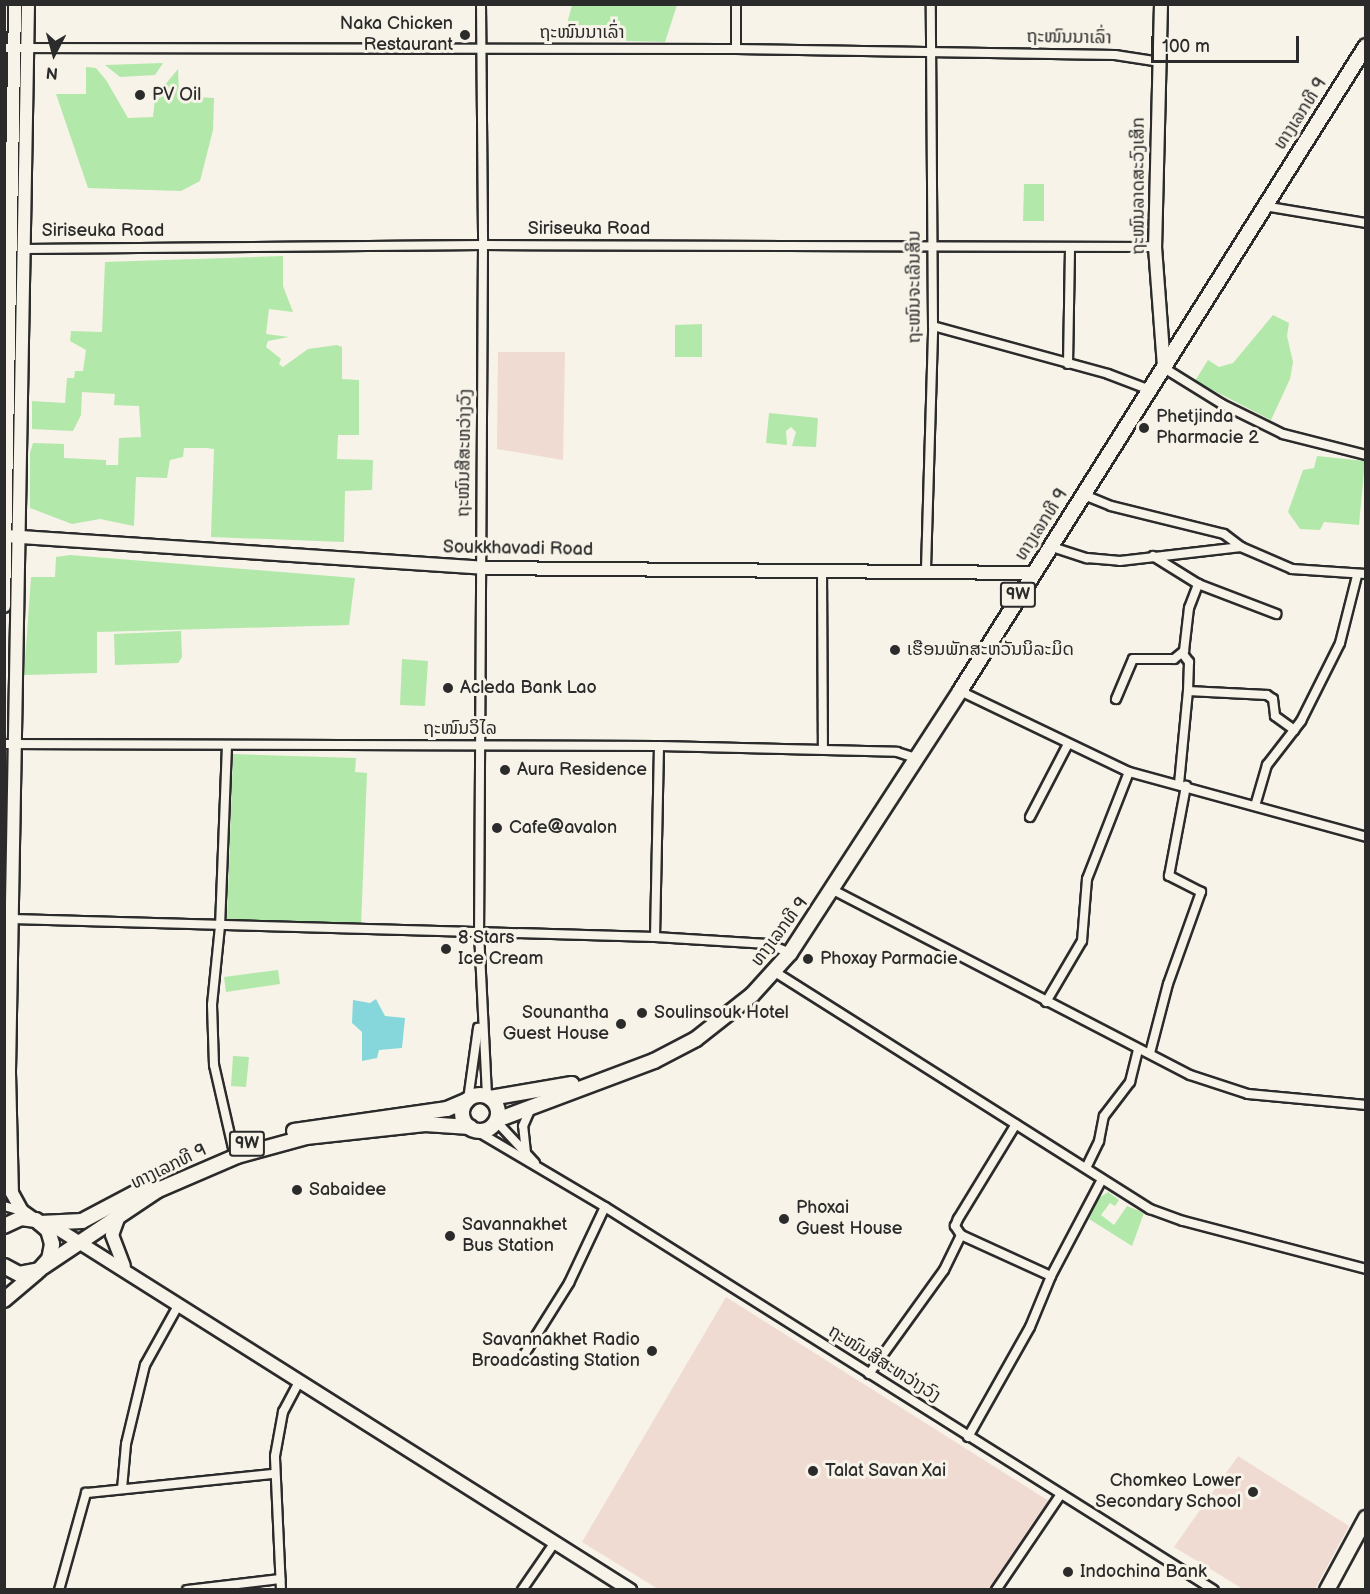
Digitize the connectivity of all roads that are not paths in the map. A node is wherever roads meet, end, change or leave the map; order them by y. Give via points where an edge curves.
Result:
1 (15, 4) edge
2 (28, 4) edge
3 (481, 4) edge
4 (736, 4) edge
5 (931, 4) edge
6 (1161, 4) edge
7 (1365, 46) edge
8 (16, 48) edge
9 (481, 49) junction
10 (736, 49) junction
11 (930, 52) junction
12 (1160, 62) junction
13 (1263, 206) junction
14 (1365, 223) edge
15 (483, 245) junction
16 (932, 247) junction
17 (1070, 247) junction
18 (1155, 247) junction
19 (24, 249) junction
20 (933, 326) junction
21 (1068, 364) junction
22 (1164, 368) junction
23 (1150, 390) junction
24 (1365, 455) edge
25 (1084, 495) junction
26 (11, 537) edge
27 (1049, 546) junction
28 (1241, 547) junction
29 (1153, 556) junction
30 (481, 568) junction
31 (926, 569) junction
32 (822, 571) junction
33 (1032, 573) junction
34 (1361, 575) edge
35 (1198, 584) junction
36 (4, 606) edge
37 (1276, 614) dead end
38 (1183, 654) junction
39 (1188, 691) junction
40 (960, 692) junction
41 (1116, 699) dead end
42 (1294, 730) junction
43 (10, 744) edge
44 (1068, 744) junction
45 (479, 745) junction
46 (228, 746) junction
47 (659, 746) junction
48 (823, 749) junction
49 (915, 758) junction
50 (1129, 771) junction
51 (1183, 785) junction
52 (1255, 806) junction
53 (1030, 817) dead end
54 (1365, 837) edge
55 (833, 890) junction
56 (12, 919) junction
57 (220, 926) junction
58 (479, 932) junction
59 (655, 937) junction
60 (790, 953) junction
61 (775, 972) junction
62 (1046, 1002) junction
63 (480, 1010) junction
64 (1138, 1048) junction
65 (1150, 1053) junction
66 (607, 1078) junction
67 (488, 1097) junction
68 (467, 1100) junction
69 (534, 1105) junction
70 (1365, 1105) edge
71 (496, 1121) junction
72 (1016, 1124) junction
73 (472, 1129) junction
74 (233, 1148) junction
75 (526, 1153) junction
76 (537, 1166) junction
77 (1086, 1168) junction
78 (1101, 1181) junction
79 (156, 1186) junction
80 (4, 1206) edge
81 (605, 1207) junction
82 (22, 1211) junction
83 (123, 1211) junction
84 (42, 1222) junction
85 (4, 1226) edge
86 (961, 1235) junction
87 (79, 1240) junction
88 (4, 1266) edge
89 (41, 1269) junction
90 (1365, 1269) edge
91 (126, 1270) junction
92 (1051, 1276) junction
93 (4, 1300) edge
94 (179, 1304) junction
95 (522, 1358) dead end
96 (869, 1374) junction
97 (300, 1380) junction
98 (968, 1437) junction
99 (273, 1474) junction
100 (122, 1489) junction
101 (1061, 1494) junction
102 (1365, 1518) edge
103 (555, 1542) junction
104 (280, 1579) junction
105 (59, 1590) edge
106 (187, 1590) edge
107 (281, 1590) edge
108 (522, 1590) edge
109 (630, 1590) edge
110 (996, 1590) edge
111 (1214, 1590) edge
112 (1327, 1590) edge

1 - 8 street
2 - 8 street
3 - 9 street, ຖະໜົນສີສະຫວ່າງວົງ
4 - 10 street
5 - 11 street, ຖະໜົນຈະເລີນສິນ
6 - 12 street, ຖະໜົນລາດສະວົງເສິກ
7 - 13 main road, ທາງເລກທີ 9 / 9W
8 - 9 street, ຖະໜົນນາເລົ່າ
8 - 19 street
8 - 26 street
9 - 10 street, ຖະໜົນນາເລົ່າ
9 - 15 street, ຖະໜົນສີສະຫວ່າງວົງ
10 - 11 street, ຖະໜົນນາເລົ່າ
11 - 12 street, ຖະໜົນນາເລົ່າ via 1115,55
11 - 16 street, ຖະໜົນຈະເລີນສິນ
12 - 18 street, ຖະໜົນລາດສະວົງເສິກ
13 - 14 street
13 - 22 main road, ທາງເລກທີ 9 / 9W
15 - 16 street, Siriseuka Road
15 - 19 street, Siriseuka Road
15 - 30 street, ຖະໜົນສີສະຫວ່າງວົງ
16 - 17 street, Siriseuka Road
16 - 20 street, ຖະໜົນຈະເລີນສິນ
17 - 18 street, Siriseuka Road
17 - 21 street
18 - 22 street, ຖະໜົນລາດສະວົງເສິກ
19 - 26 street
20 - 21 street
20 - 31 street, ຖະໜົນຈະເລີນສິນ
21 - 23 street
22 - 23 main road, ທາງເລກທີ 9 / 9W
22 - 24 street via 1222,404 1283,434
23 - 25 main road, ທາງເລກທີ 9 / 9W
25 - 27 main road, ທາງເລກທີ 9 / 9W
25 - 28 street via 1111,506 1224,534
26 - 30 street, Soukkhavadi Road
26 - 36 street
26 - 43 street
27 - 29 street via 1087,558 1120,561
27 - 33 main road, ທາງເລກທີ 9 / 9W
28 - 29 street
28 - 34 street via 1292,569
29 - 35 street
30 - 32 street, Soukkhavadi Road
30 - 45 street, ຖະໜົນສີສະຫວ່າງວົງ
31 - 32 street, Soukkhavadi Road
31 - 33 street, Soukkhavadi Road
32 - 48 street
33 - 40 main road, ທາງເລກທີ 9 / 9W
34 - 42 street via 1340,643
35 - 37 street
35 - 38 street via 1189,608
38 - 39 street via 1189,662
38 - 41 street via 1174,659 1133,659
39 - 42 street via 1267,695 1274,699 1275,716
39 - 51 street
40 - 44 street
40 - 49 main road, ທາງເລກທີ 9 / 9W
42 - 52 street via 1266,765
43 - 46 street, ຖະໜົນວິໄລ
43 - 56 street
44 - 50 street
44 - 53 street
45 - 46 street, ຖະໜົນວິໄລ
45 - 47 street, ຖະໜົນວິໄລ
45 - 58 street, ຖະໜົນສີສະຫວ່າງວົງ
46 - 57 street
47 - 48 street, ຖະໜົນວິໄລ
47 - 59 street
48 - 49 street, ຖະໜົນວິໄລ via 897,752
49 - 55 main road, ທາງເລກທີ 9 / 9W
50 - 51 street
50 - 62 street via 1088,879 1082,941
51 - 52 street
51 - 65 street via 1169,876 1201,892 1168,984
52 - 54 street
55 - 60 main road, ທາງເລກທີ 9 / 9W
55 - 62 street
56 - 57 street
56 - 82 street via 10,1178 12,1193
57 - 58 street
57 - 74 street via 212,1005 214,1065
58 - 59 street
58 - 63 street, ຖະໜົນສີສະຫວ່າງວົງ
59 - 60 street via 768,944
60 - 61 main road, ທາງເລກທີ 9 / 9W
61 - 66 main road, ທາງເລກທີ 9 / 9W via 728,1016 696,1039 654,1061
61 - 72 street
62 - 64 street
63 - 67 street
63 - 68 street
64 - 65 street
64 - 77 street via 1130,1082 1104,1116 1099,1141
65 - 70 street via 1199,1079 1248,1094
66 - 67 main road, ທາງເລກທີ 9 / 9W
66 - 69 main road, ທາງເລກທີ 9 / 9W
67 - 68 main road
67 - 71 main road via 497,1105
68 - 73 main road via 462,1112
68 - 74 main road, ທາງເລກທີ 9 / 9W via 447,1109 304,1128
69 - 71 main road, ທາງເລກທີ 9 / 9W
69 - 75 street via 523,1126
71 - 73 main road via 487,1129
71 - 75 street
72 - 77 street
72 - 86 street via 958,1219 955,1226
73 - 76 street, ຖະໜົນສີສະຫວ່າງວົງ
73 - 79 main road, ທາງເລກທີ 9 / 9W via 425,1124 306,1137 237,1156
74 - 79 main road, ທາງເລກທີ 9 / 9W
75 - 76 street
76 - 81 street, ຖະໜົນສີສະຫວ່າງວົງ
77 - 78 street
78 - 90 street via 1166,1216
78 - 92 street
79 - 83 main road, ທາງເລກທີ 9 / 9W
79 - 84 main road, ທາງເລກທີ 9 / 9W via 88,1219
80 - 82 street
81 - 95 street via 569,1283
81 - 96 street, ຖະໜົນສີສະຫວ່າງວົງ
82 - 84 street
83 - 87 main road, ທາງເລກທີ 9 / 9W
83 - 91 street via 112,1235
84 - 85 main road, ທາງເລກທີ 9 / 9W via 16,1219
84 - 87 street
84 - 89 main road via 52,1244
86 - 92 street
86 - 96 street via 944,1270
87 - 89 main road, ທາງເລກທີ 9 / 9W
87 - 91 street
88 - 89 main road via 24,1274
89 - 93 main road, ທາງເລກທີ 9 / 9W
91 - 94 street
92 - 98 street via 1030,1327
94 - 97 street
94 - 100 street via 145,1365 126,1444
96 - 98 street, ຖະໜົນສີສະຫວ່າງວົງ
97 - 99 street via 283,1412
97 - 103 street
98 - 101 street, ຖະໜົນສີສະຫວ່າງວົງ
99 - 100 street
99 - 104 street
100 - 105 street via 86,1493
101 - 110 street
101 - 111 street, ຖະໜົນສີສະຫວ່າງວົງ
102 - 112 main road
103 - 108 street
103 - 109 street
104 - 106 street
104 - 107 street

